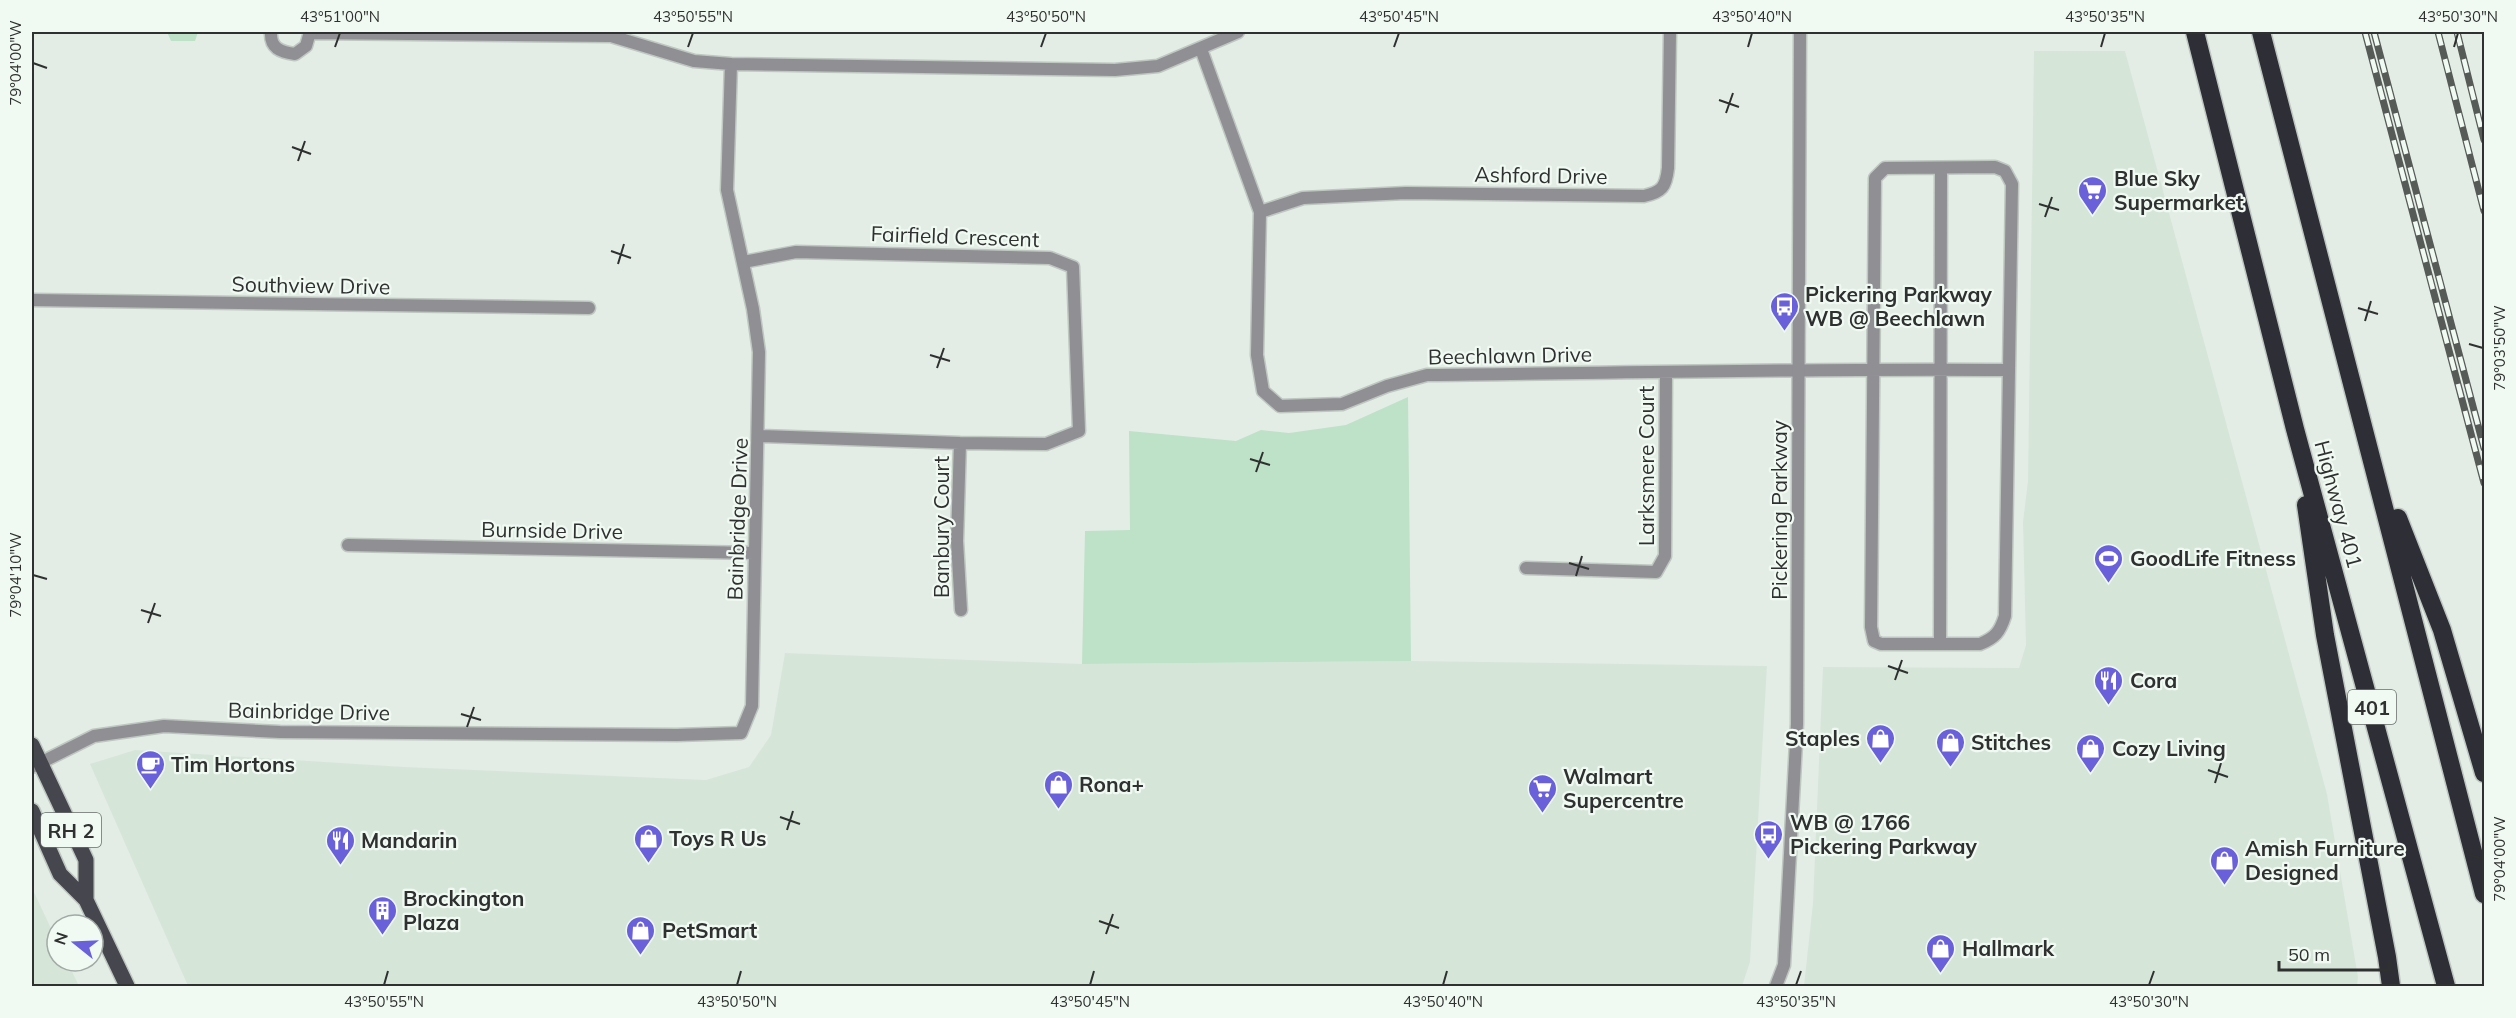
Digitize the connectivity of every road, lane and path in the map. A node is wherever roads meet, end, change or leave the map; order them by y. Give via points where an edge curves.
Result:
1 (271, 32) edge
2 (310, 32) edge
3 (1238, 32) edge
4 (1670, 32) edge
5 (1800, 32) edge
6 (2195, 32) edge
7 (2261, 32) edge
8 (1201, 49) junction
9 (731, 64) junction
10 (1941, 168) junction
11 (1260, 212) junction
12 (743, 262) junction
13 (32, 300) edge
14 (589, 309) dead end
15 (1798, 368) junction
16 (1874, 369) junction
17 (1941, 369) junction
18 (2009, 370) junction
19 (1666, 372) junction
20 (2295, 429) junction
21 (759, 436) junction
22 (2366, 439) junction
23 (960, 444) junction
24 (348, 546) dead end
25 (755, 553) junction
26 (1526, 568) dead end
27 (961, 610) dead end
28 (1940, 644) junction
29 (32, 745) edge
30 (36, 765) edge
31 (2484, 773) edge
32 (32, 811) edge
33 (2484, 894) edge
34 (86, 900) junction
35 (126, 987) edge
36 (1776, 987) edge
37 (2391, 987) edge
38 (2446, 987) edge

1 - 2 street via 273,45 281,52 295,54 306,46
2 - 9 street via 611,36 694,61
3 - 8 street
4 - 11 street, Ashford Drive via 1668,168 1666,185 1659,193 1407,193 1303,198
5 - 15 street, Pickering Parkway
6 - 20 highway, Highway 401 / 401
7 - 22 highway, Highway 401
8 - 9 street via 1158,66 1115,70
8 - 11 street, Beechlawn Drive
9 - 12 street, Bainbridge Drive via 727,190
10 - 16 street via 1885,168 1875,178
10 - 17 street
10 - 18 street via 1995,167 2005,171 2012,184
11 - 19 street, Beechlawn Drive via 1257,355 1263,391 1280,406 1342,404 1427,375
12 - 21 street, Bainbridge Drive via 759,352
12 - 23 street, Fairfield Crescent via 796,252 851,252 1050,258 1074,267 1079,431 1046,444
13 - 14 street, Southview Drive
15 - 16 street, Beechlawn Drive
15 - 19 street, Beechlawn Drive
15 - 36 street, Pickering Parkway via 1797,724 1784,965
16 - 17 street, Beechlawn Drive
16 - 28 street via 1874,641
17 - 18 street, Beechlawn Drive
17 - 28 street
18 - 28 street via 2005,616 1994,638 1980,644
19 - 26 street, Larksmere Court via 1665,556 1656,572
20 - 37 highway via 2325,635
20 - 38 highway, Highway 401 / 401
21 - 23 street, Fairfield Crescent
21 - 25 street, Bainbridge Drive
22 - 31 highway via 2442,630
22 - 33 highway, Highway 401
23 - 27 street, Banbury Court via 957,541
24 - 25 street, Burnside Drive
25 - 30 street, Bainbridge Drive via 752,706 741,733 280,732 164,726 94,736
29 - 30 main road, RH 2
30 - 34 main road, RH 2 via 86,860
32 - 34 main road, RH 2 via 60,874
34 - 35 main road, RH 2

